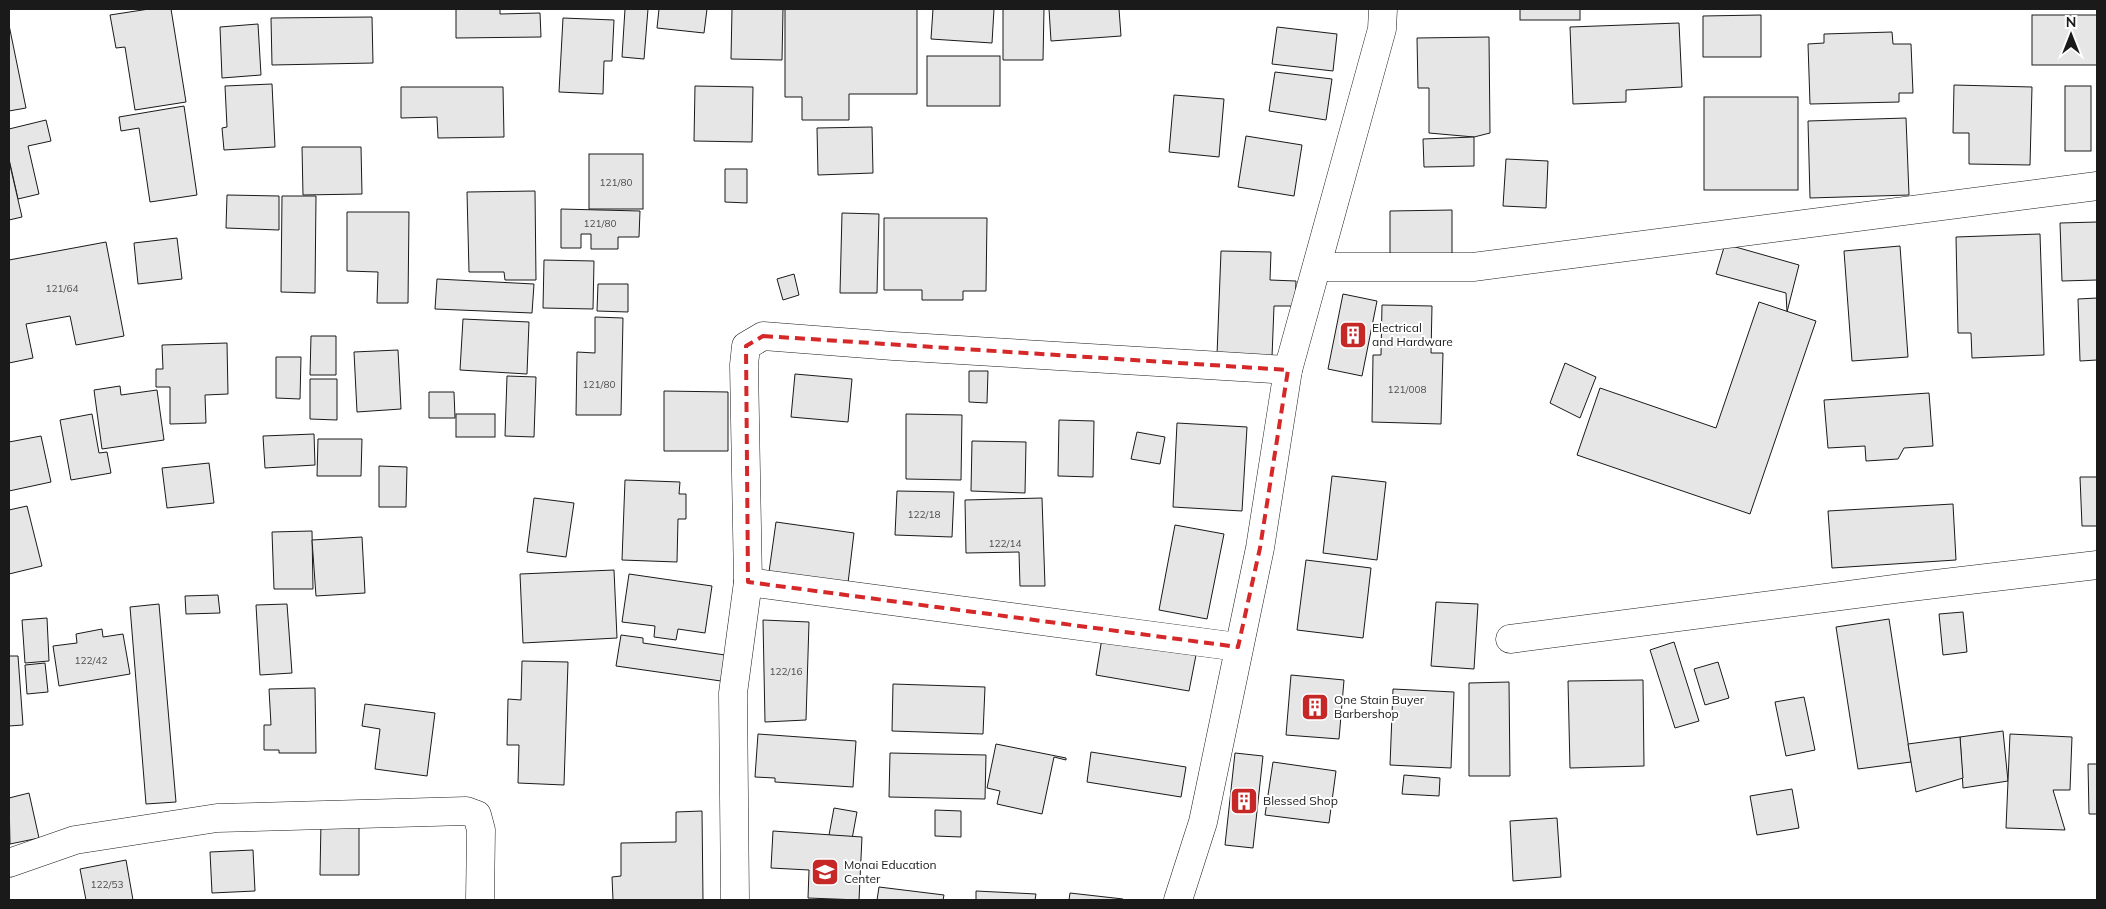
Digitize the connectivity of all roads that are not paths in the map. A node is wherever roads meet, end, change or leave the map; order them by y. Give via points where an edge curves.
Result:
1 (1383, 9) edge
2 (2097, 186) edge
3 (1316, 267) junction
4 (1288, 370) junction
5 (2097, 565) edge
6 (748, 582) junction
7 (1510, 639) dead end
8 (1238, 647) junction
9 (9, 863) edge
10 (480, 900) edge
11 (735, 900) edge
12 (1178, 900) edge

1 - 3 street via 1379,38
2 - 3 street via 1473,267
3 - 4 street
4 - 6 street via 763,336 746,346 744,365
4 - 8 street via 1260,548
5 - 7 street
6 - 8 street
6 - 11 street via 733,693
8 - 12 street via 1203,822
9 - 10 street via 75,840 217,818 466,811 477,816 481,830

